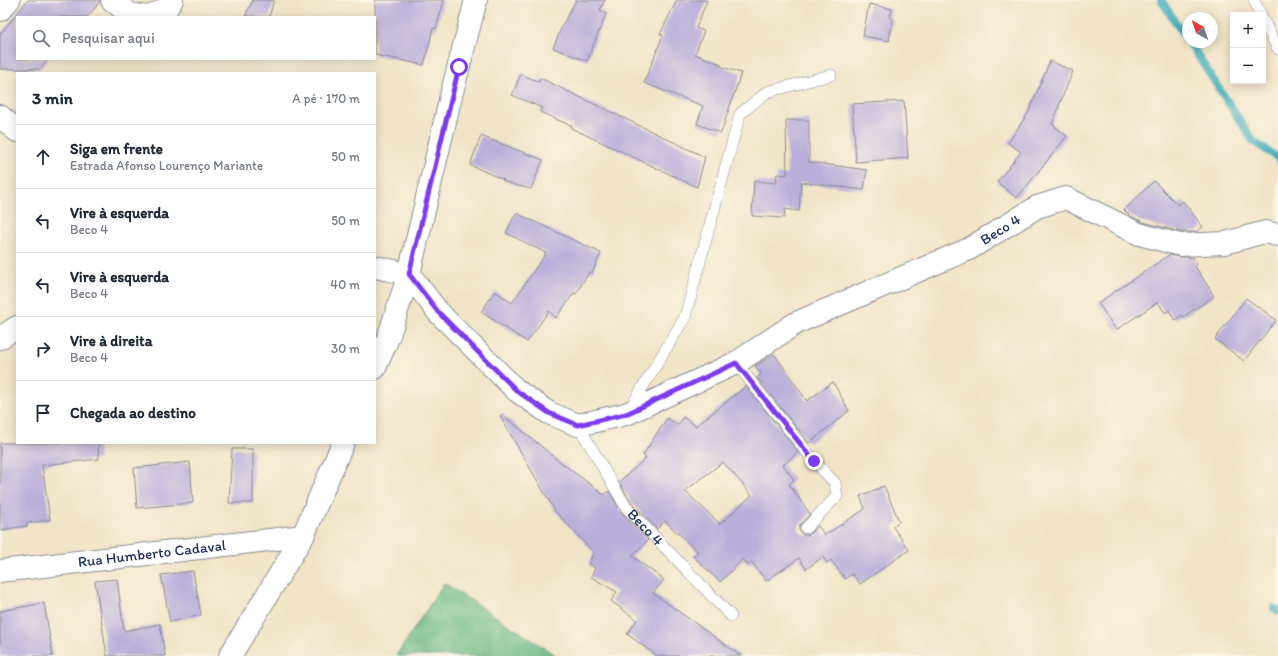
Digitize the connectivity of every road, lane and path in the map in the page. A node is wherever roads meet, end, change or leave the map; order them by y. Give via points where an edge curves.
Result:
1 (9, 0) edge
2 (112, 0) edge
3 (172, 0) edge
4 (476, 0) edge
5 (1254, 0) edge
6 (0, 10) edge
7 (1260, 12) edge
8 (143, 16) edge
9 (151, 16) edge
10 (1266, 26) edge
11 (1278, 49) edge
12 (831, 75) dead end
13 (0, 116) edge
14 (16, 130) edge
15 (1278, 235) edge
16 (376, 267) edge
17 (409, 274) junction
18 (16, 328) edge
19 (0, 338) edge
20 (736, 363) junction
21 (376, 366) edge
22 (626, 414) junction
23 (578, 425) junction
24 (343, 444) edge
25 (806, 528) dead end
26 (303, 536) junction
27 (0, 571) edge
28 (731, 616) dead end
29 (230, 656) edge

1 - 6 street
2 - 8 street via 130,14
3 - 9 street via 167,8
4 - 17 street
5 - 7 lane
10 - 11 lane
12 - 22 lane via 767,92 740,114 685,317
13 - 14 street
15 - 20 street, Beco 4 via 1265,232 1225,243 1180,245 1139,234 1066,198 1037,207 969,249 796,323
16 - 17 street
17 - 21 street
17 - 23 street via 438,312 517,391 549,413
18 - 19 street
20 - 22 street, Beco 4
20 - 25 lane via 835,484 837,496
22 - 23 street, Beco 4
23 - 28 lane, Beco 4 via 626,507
24 - 26 street
26 - 27 street, Rua Humberto Cadaval
26 - 29 street

